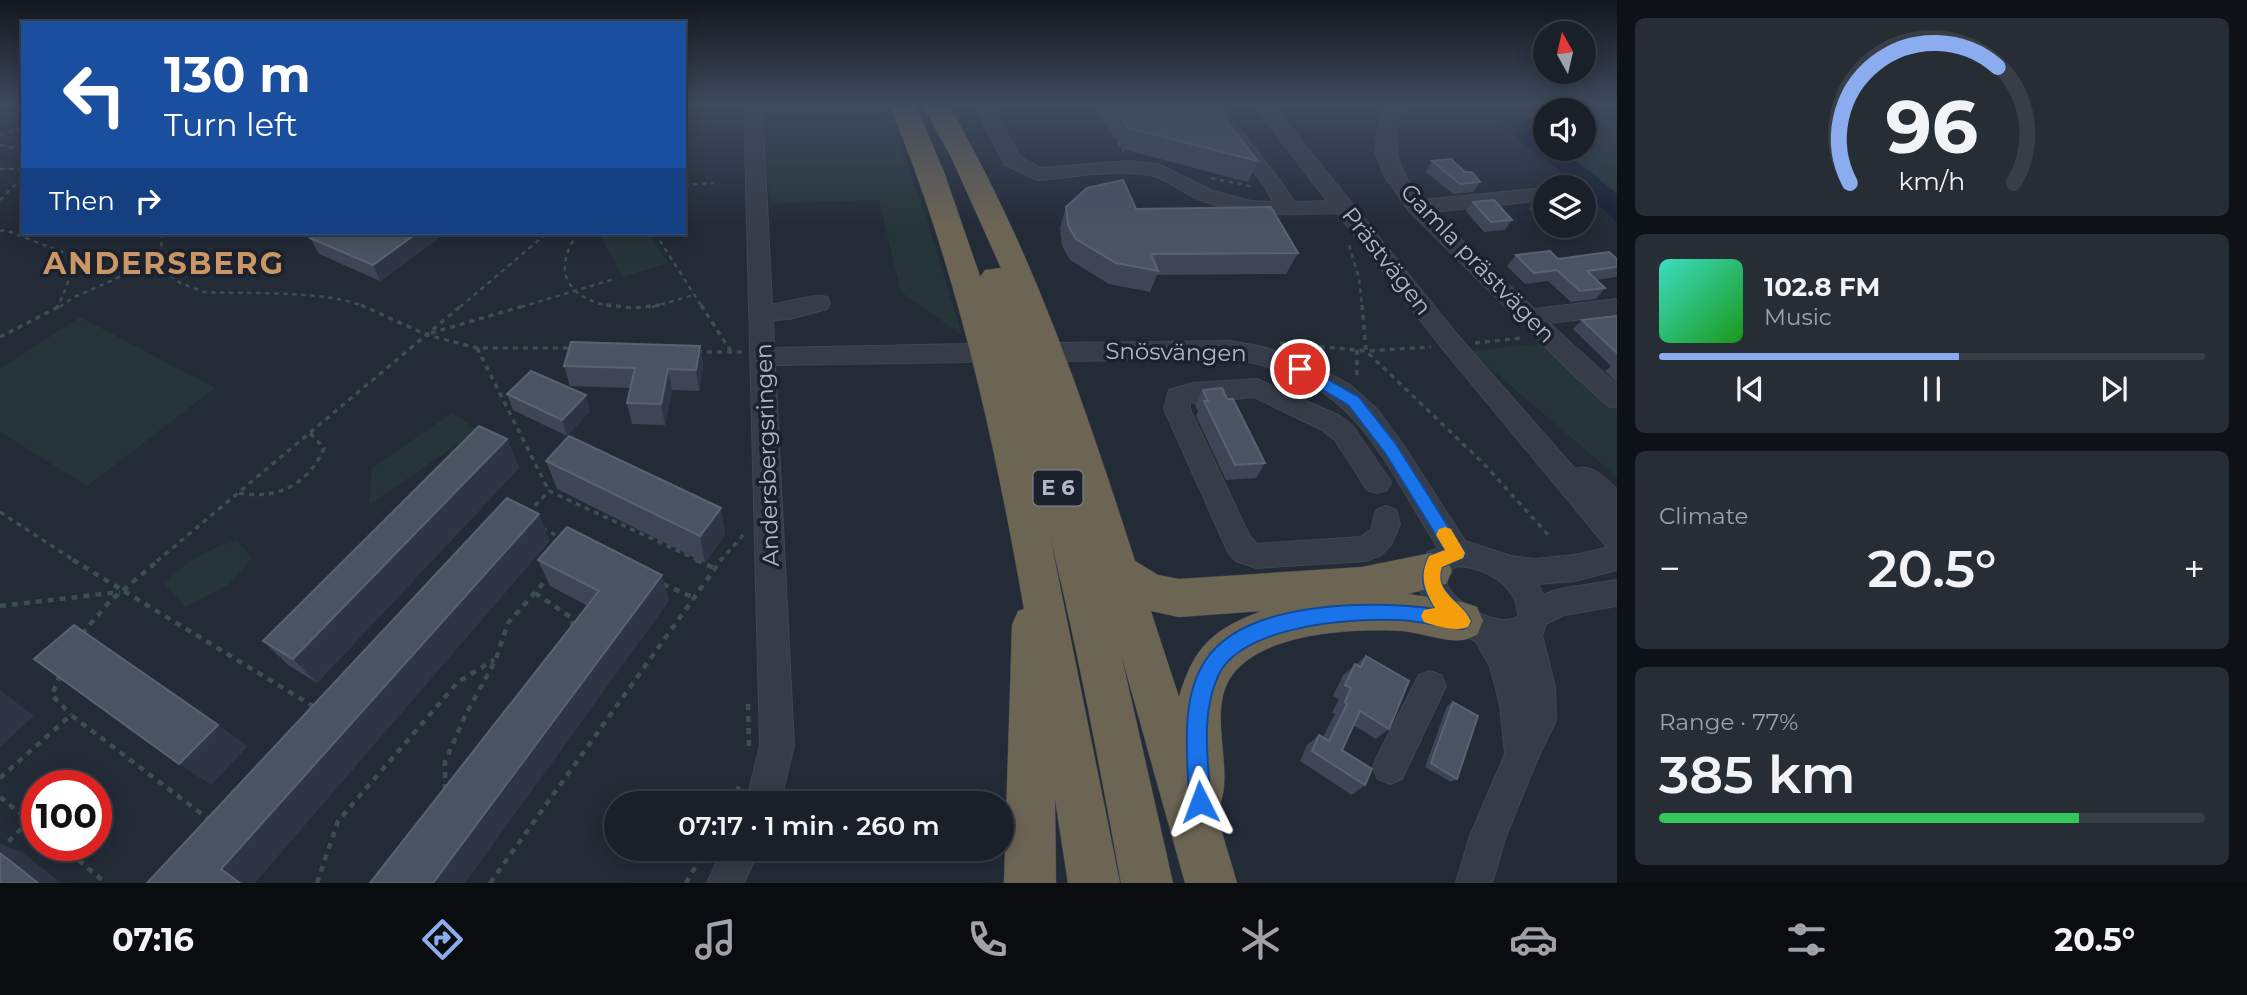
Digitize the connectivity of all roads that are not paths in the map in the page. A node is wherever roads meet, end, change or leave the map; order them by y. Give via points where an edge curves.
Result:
1 (755, 145) edge
2 (918, 145) edge
3 (945, 145) edge
4 (957, 145) edge
5 (1004, 145) edge
6 (1242, 145) edge
7 (1291, 145) edge
8 (1385, 145) edge
9 (1533, 195) edge
10 (1334, 206) junction
11 (1418, 207) junction
12 (1287, 209) junction
13 (819, 303) dead end
14 (1617, 307) edge
15 (762, 312) junction
16 (1528, 318) junction
17 (1056, 352) dead end
18 (764, 353) junction
19 (968, 353) dead end
20 (1617, 400) edge
21 (1515, 416) junction
22 (1377, 482) dead end
23 (1617, 505) edge
24 (1385, 518) dead end
25 (1617, 537) edge
26 (1034, 551) junction
27 (1617, 559) edge
28 (1444, 562) junction
29 (1504, 568) junction
30 (1118, 572) junction
31 (1617, 593) edge
32 (1530, 622) junction
33 (1475, 627) junction
34 (1430, 686) dead end
35 (1522, 754) junction
36 (1390, 767) dead end
37 (766, 791) edge
38 (736, 861) edge
39 (1207, 865) edge
40 (725, 883) edge
41 (1030, 883) edge
42 (1094, 883) edge
43 (1147, 883) edge
44 (1474, 883) edge

1 - 15 street, Andersbergsringen
2 - 26 highway, E 6 via 981,333
3 - 43 highway, E 6 via 981,232 1033,392 1097,644
4 - 30 highway via 1018,269
5 - 12 street via 1012,161 1037,174 1129,167 1158,170 1206,195
6 - 12 street
7 - 10 street, Prästvägen
8 - 11 street, Gamla prästvägen via 1388,161
9 - 11 street
10 - 12 street
10 - 21 street, Prästvägen
11 - 16 street, Gamla prästvägen
13 - 15 street
14 - 16 street
15 - 18 street, Andersbergsringen
16 - 20 street, Gamla prästvägen
17 - 28 street, Snösvängen via 1231,350 1283,361 1326,383 1370,419 1409,478
18 - 19 street
18 - 37 street, Andersbergsringen via 777,746
21 - 23 street, Prästvägen
21 - 25 street, Prästvägen
22 - 24 street via 1344,433 1257,388 1178,397 1177,409 1246,552 1256,556 1366,549 1380,541
25 - 27 street, Prästvägen
26 - 41 highway
26 - 42 highway, E 6
27 - 29 street via 1555,573
28 - 29 street via 1472,554
28 - 30 highway via 1362,585 1179,598 1149,593
28 - 33 street via 1434,591 1440,601
29 - 32 street via 1527,590 1533,603
30 - 39 highway
31 - 32 street via 1559,602
32 - 33 street via 1515,634
32 - 35 street via 1540,720
33 - 35 street via 1511,673
33 - 39 highway via 1397,612 1342,615 1256,632 1227,650 1212,667 1205,685 1197,733
34 - 36 street
35 - 44 street
38 - 40 street

